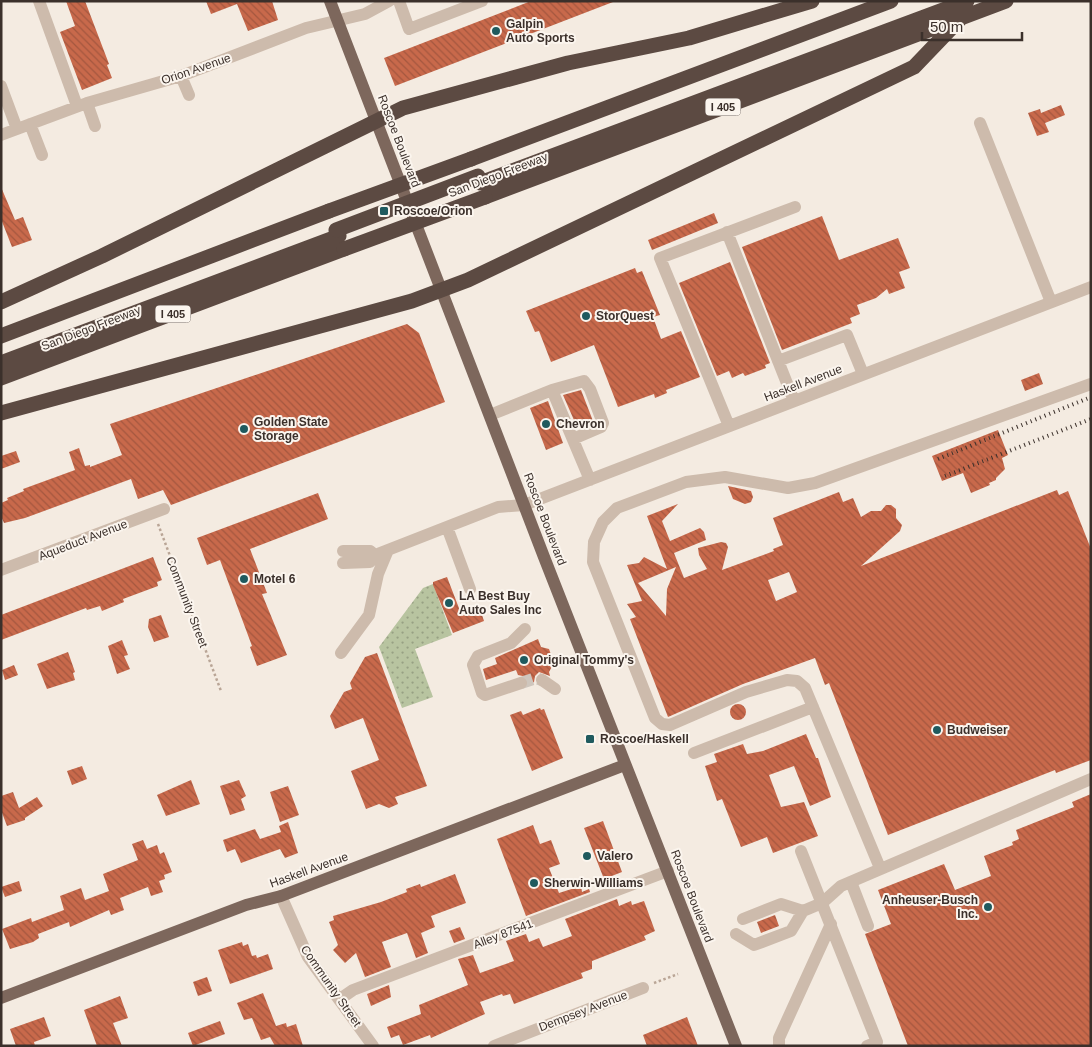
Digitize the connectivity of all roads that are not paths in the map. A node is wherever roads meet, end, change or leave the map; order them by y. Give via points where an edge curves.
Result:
1 (39, 1) edge
2 (330, 1) edge
3 (389, 1) edge
4 (399, 1) edge
5 (482, 1) edge
6 (812, 1) edge
7 (891, 1) edge
8 (943, 1) edge
9 (967, 1) edge
10 (1006, 1) edge
11 (962, 18) junction
12 (338, 20) junction
13 (181, 76) junction
14 (1, 86) edge
15 (190, 95) dead end
16 (82, 105) junction
17 (376, 120) junction
18 (980, 123) dead end
19 (30, 124) junction
20 (95, 126) dead end
21 (17, 129) junction
22 (1, 135) edge
23 (42, 155) dead end
24 (481, 185) junction
25 (795, 207) dead end
26 (727, 232) junction
27 (340, 238) junction
28 (1091, 287) edge
29 (442, 290) junction
30 (1, 302) edge
31 (1052, 302) junction
32 (1, 336) edge
33 (1, 355) edge
34 (778, 361) junction
35 (1, 363) edge
36 (863, 374) junction
37 (1, 378) edge
38 (1091, 384) edge
39 (552, 390) junction
40 (794, 401) junction
41 (1, 413) edge
42 (490, 415) junction
43 (729, 426) junction
44 (572, 438) junction
45 (590, 480) junction
46 (524, 505) junction
47 (159, 511) road end
48 (447, 527) junction
49 (388, 550) junction
50 (343, 557) dead end
51 (1, 570) edge
52 (470, 589) dead end
53 (525, 629) dead end
54 (341, 653) dead end
55 (542, 680) tunnel mouth
56 (521, 683) tunnel mouth
57 (555, 689) dead end
58 (813, 708) junction
59 (694, 753) dead end
60 (625, 765) junction
61 (1091, 779) edge
62 (801, 851) dead end
63 (880, 868) junction
64 (668, 871) junction
65 (851, 882) junction
66 (281, 896) junction
67 (822, 903) junction
68 (803, 911) junction
69 (743, 918) dead end
70 (830, 924) junction
71 (868, 926) dead end
72 (736, 934) dead end
73 (643, 988) road end
74 (1, 998) edge
75 (340, 999) junction
76 (373, 1046) edge
77 (494, 1046) edge
78 (736, 1046) edge
79 (779, 1046) edge
80 (867, 1046) edge

1 - 16 street
2 - 12 main road, Roscoe Boulevard
3 - 12 street, Orion Avenue via 365,14
4 - 5 street via 409,28
6 - 17 highway via 689,38 568,63 403,108
7 - 32 highway, San Diego Freeway, bridge
8 - 24 highway
9 - 24 highway
10 - 11 highway, San Diego Freeway / I 405
11 - 24 highway, San Diego Freeway / I 405
11 - 29 highway via 914,67
12 - 13 street, Orion Avenue via 306,28
12 - 17 main road, Roscoe Boulevard
13 - 15 street
13 - 16 street, Orion Avenue
14 - 21 street
16 - 19 street, Orion Avenue
16 - 20 street
17 - 29 main road, Roscoe Boulevard
17 - 30 highway
18 - 31 street
19 - 21 street, Orion Avenue
19 - 23 street
21 - 22 street, Orion Avenue
24 - 27 highway, San Diego Freeway / I 405, bridge
24 - 27 highway, bridge
25 - 26 street
26 - 34 street
26 - 43 street via 660,258
27 - 33 highway
27 - 35 highway
27 - 37 highway, San Diego Freeway / I 405
28 - 31 street, Haskell Avenue
29 - 41 highway via 412,301
29 - 42 main road, Roscoe Boulevard
31 - 36 street, Haskell Avenue
34 - 36 street via 848,334
34 - 40 street
36 - 40 street, Haskell Avenue
38 - 58 street via 815,483 788,488 725,477 686,482 617,508 603,522 594,542 593,562 655,718 670,725 746,692 787,680 797,681 805,688
39 - 42 street
39 - 44 street
39 - 44 street via 584,381 590,389 603,423 601,427
40 - 43 street, Haskell Avenue
42 - 46 main road, Roscoe Boulevard
43 - 45 street, Haskell Avenue
44 - 45 street
45 - 46 street, Haskell Avenue
46 - 48 street, Haskell Avenue via 498,507
46 - 60 main road, Roscoe Boulevard
47 - 51 street, Aqueduct Avenue
48 - 49 street, Haskell Avenue
48 - 52 street
49 - 50 street, Haskell Avenue via 364,564
49 - 54 street via 378,574 369,615
53 - 56 street via 511,643 478,656 473,665 485,695
55 - 57 street
58 - 59 street
58 - 63 street
60 - 64 main road, Roscoe Boulevard
60 - 66 main road, Haskell Avenue
61 - 63 street
62 - 67 street
63 - 65 street
64 - 75 street, Alley 87541 via 353,990
64 - 78 main road, Roscoe Boulevard
65 - 67 street via 841,886
65 - 71 street
66 - 74 main road, Haskell Avenue via 246,905
66 - 75 street, Community Street via 308,957
67 - 68 street
67 - 70 street
68 - 69 street via 781,904
68 - 72 street via 791,931 754,945
70 - 79 street via 779,1038
70 - 80 street via 877,1042
73 - 77 street, Dempsey Avenue
75 - 76 street, Community Street

